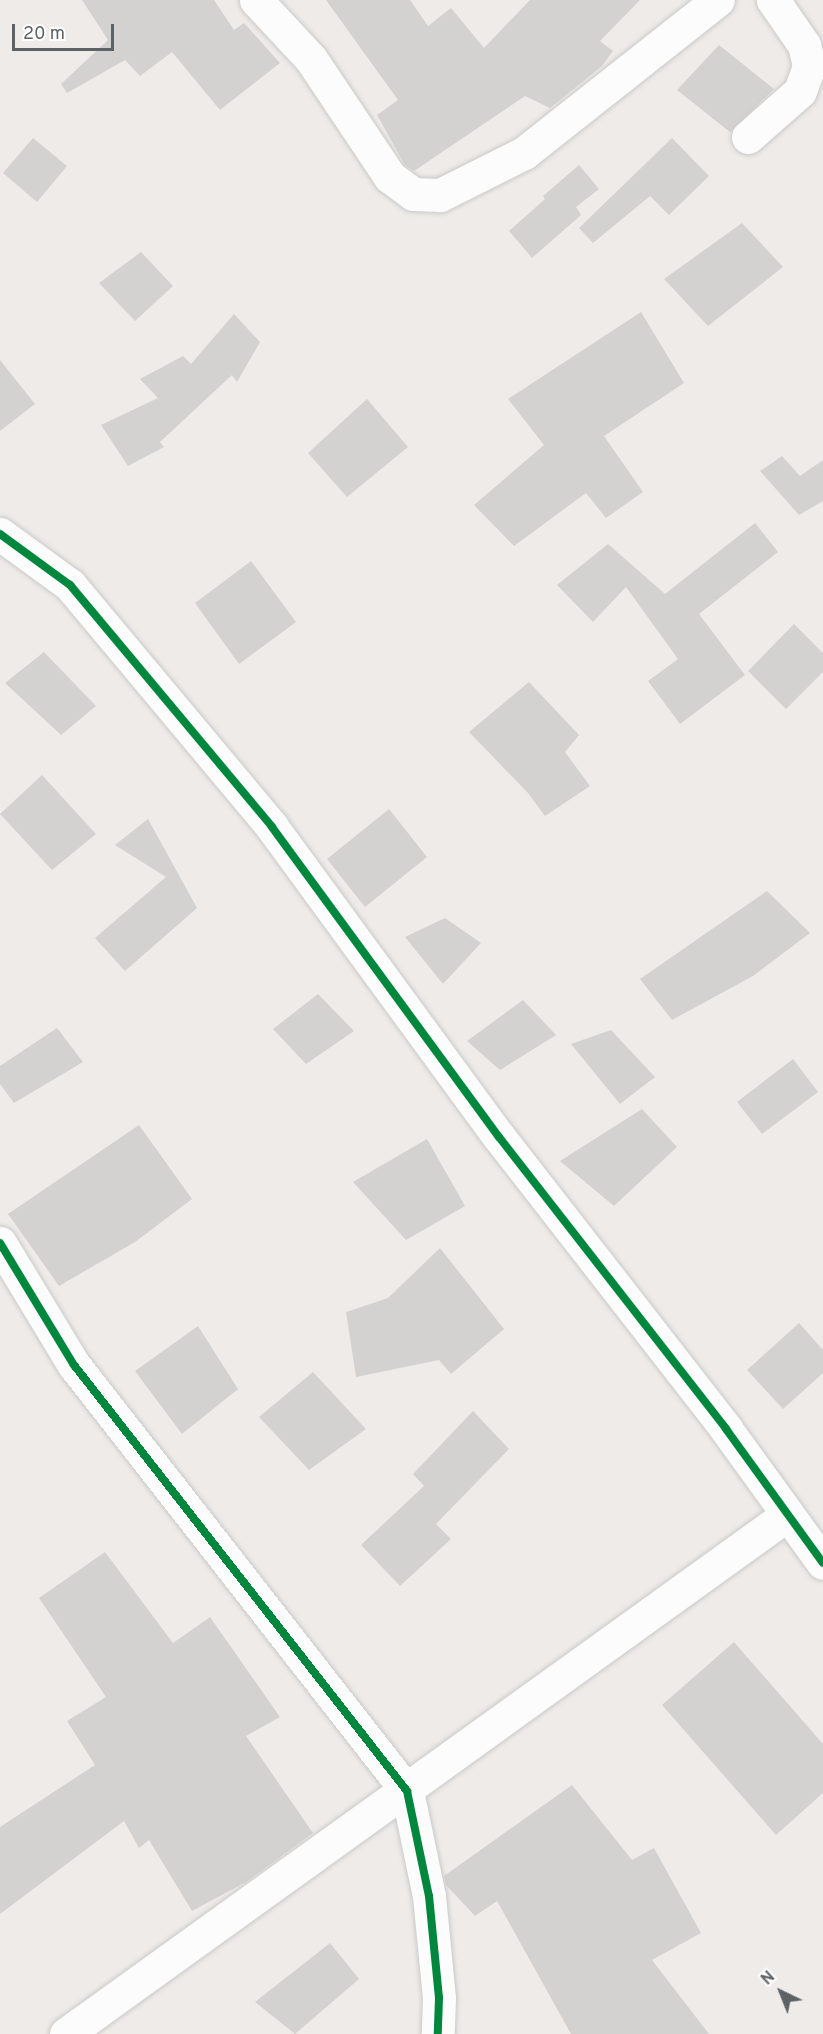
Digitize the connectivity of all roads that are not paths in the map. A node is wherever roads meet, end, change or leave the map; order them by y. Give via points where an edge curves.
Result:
1 (256, 0) edge
2 (718, 0) edge
3 (773, 0) edge
4 (748, 137) dead end
5 (0, 534) edge
6 (0, 1243) edge
7 (787, 1515) junction
8 (823, 1563) edge
9 (406, 1791) junction
10 (66, 2034) edge
11 (438, 2034) edge

1 - 2 street via 311,59 390,177 413,194 440,195 524,153
3 - 4 street via 804,45 809,66 800,91
5 - 7 street via 70,585 272,827 499,1137 726,1429
6 - 9 street via 74,1365
7 - 8 street
7 - 9 street
9 - 10 street via 336,1836
9 - 11 street via 429,1896 439,1998

